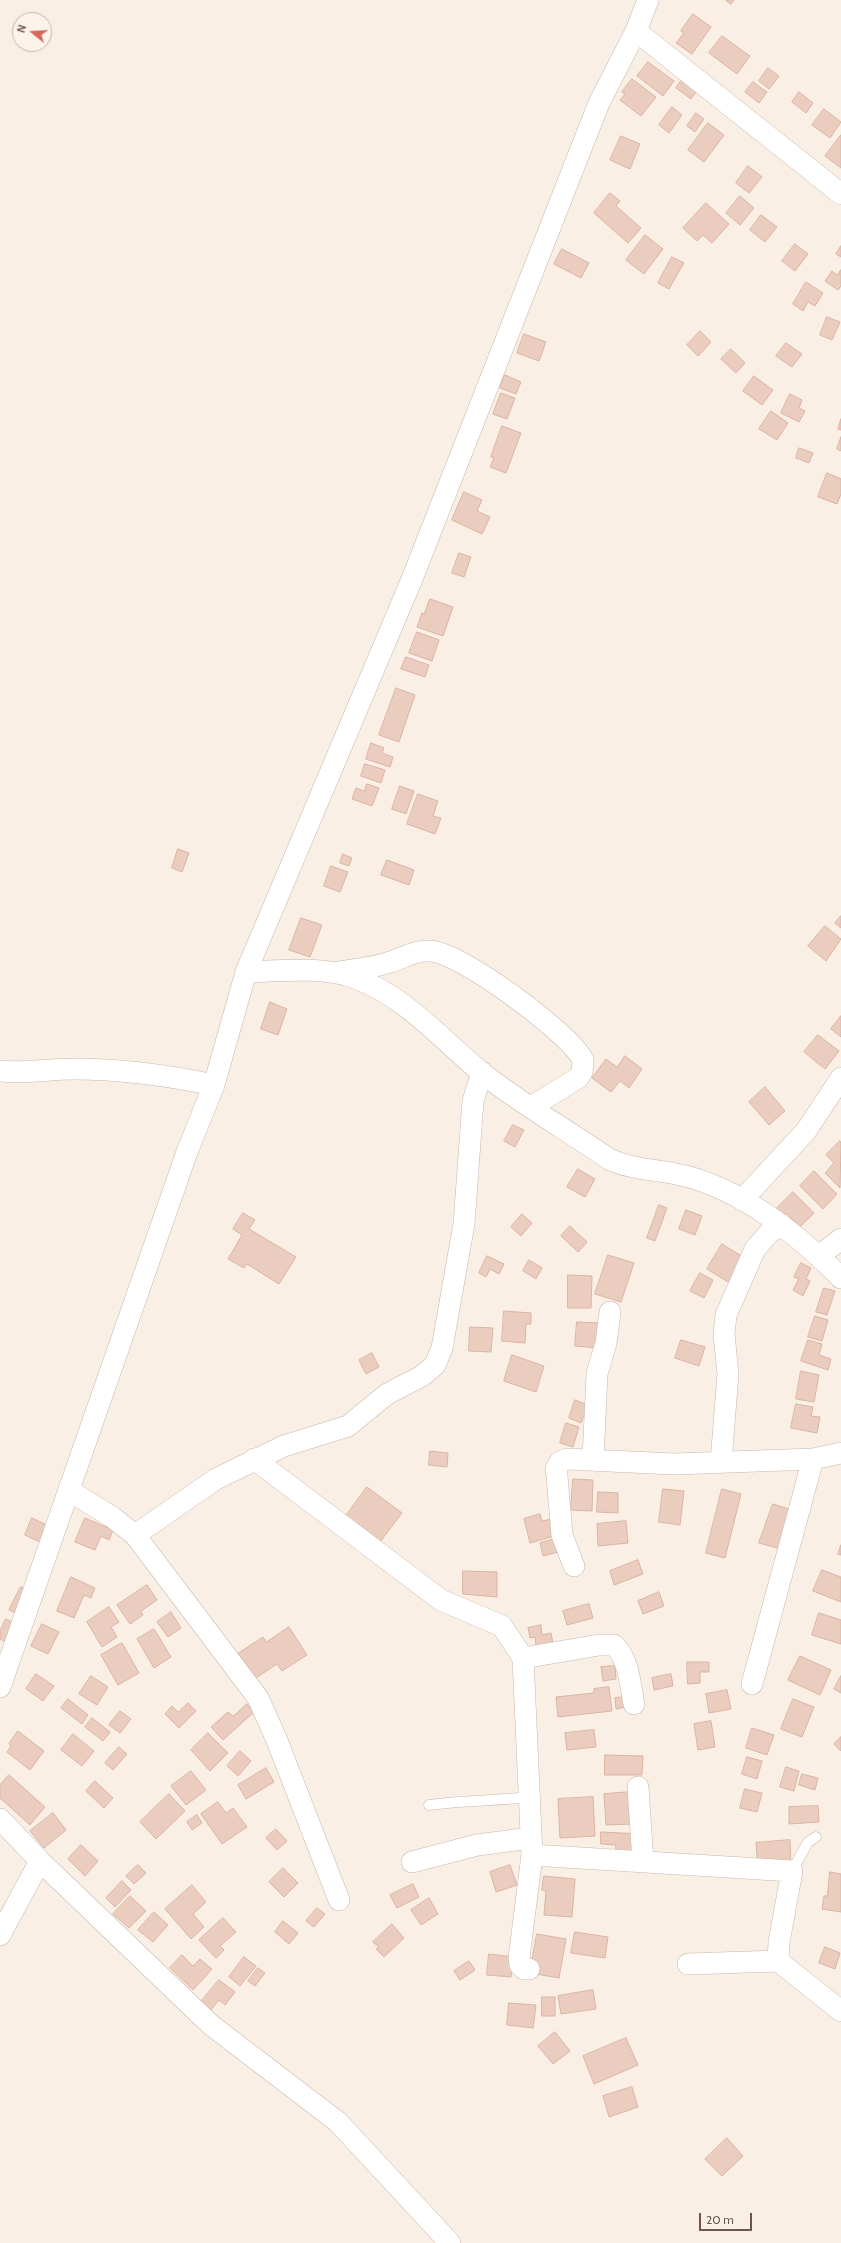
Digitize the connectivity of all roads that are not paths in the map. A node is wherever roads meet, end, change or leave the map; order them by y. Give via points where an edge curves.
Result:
1 (648, 0) edge
2 (636, 31) junction
3 (841, 194) edge
4 (246, 972) junction
5 (332, 973) junction
6 (0, 1071) edge
7 (482, 1072) junction
8 (841, 1078) edge
9 (214, 1085) junction
10 (531, 1106) junction
11 (742, 1200) junction
12 (780, 1226) junction
13 (841, 1239) edge
14 (819, 1256) junction
15 (841, 1278) edge
16 (610, 1312) dead end
17 (841, 1453) edge
18 (254, 1459) junction
19 (813, 1459) junction
20 (593, 1460) junction
21 (721, 1462) junction
22 (70, 1491) junction
23 (135, 1535) junction
24 (574, 1566) dead end
25 (523, 1658) junction
26 (752, 1684) dead end
27 (0, 1687) edge
28 (634, 1704) dead end
29 (638, 1787) dead end
30 (529, 1797) junction
31 (430, 1805) dead end
32 (0, 1819) edge
33 (816, 1837) dead end
34 (531, 1846) junction
35 (40, 1861) junction
36 (412, 1862) dead end
37 (643, 1862) junction
38 (792, 1871) junction
39 (339, 1900) dead end
40 (0, 1935) edge
41 (778, 1961) junction
42 (688, 1964) dead end
43 (529, 1969) dead end
44 (841, 2011) edge
45 (450, 2243) edge

1 - 2 street
2 - 3 street
2 - 4 street via 599,103 412,579
4 - 5 street via 292,970
4 - 9 street
5 - 7 street via 361,980 410,1009
5 - 10 street via 390,962 407,954 432,950 458,959 482,974 542,1019 572,1045 583,1060 582,1072 578,1078
6 - 9 street via 73,1069 158,1073
7 - 10 street
7 - 18 street via 473,1101 464,1224 442,1348 435,1365 422,1376 388,1394 348,1426 284,1446
8 - 11 street via 806,1131
9 - 22 street via 187,1152
10 - 11 street via 621,1165 681,1175
11 - 12 street
12 - 14 street
12 - 21 street via 770,1232 755,1249 726,1315 724,1334 728,1374
13 - 14 street
14 - 15 street
16 - 20 street via 606,1343 597,1374
17 - 19 street
18 - 23 street via 216,1479
18 - 25 street via 441,1600 502,1626
19 - 21 street
19 - 26 street
20 - 21 street via 674,1464
20 - 24 street via 567,1459 560,1462 556,1470 562,1535
22 - 23 street via 112,1517
22 - 27 street
23 - 39 street via 258,1698
25 - 28 street via 599,1644 614,1645 622,1652
25 - 30 street
29 - 37 street
30 - 31 lane via 492,1802 455,1801
30 - 34 street
32 - 35 street
33 - 38 lane via 808,1842
34 - 36 street via 476,1845
34 - 37 street
34 - 43 street via 519,1958 520,1965 524,1969
35 - 40 street
35 - 45 street via 211,2025 338,2122
37 - 38 street
38 - 41 street
41 - 42 street
41 - 44 street

